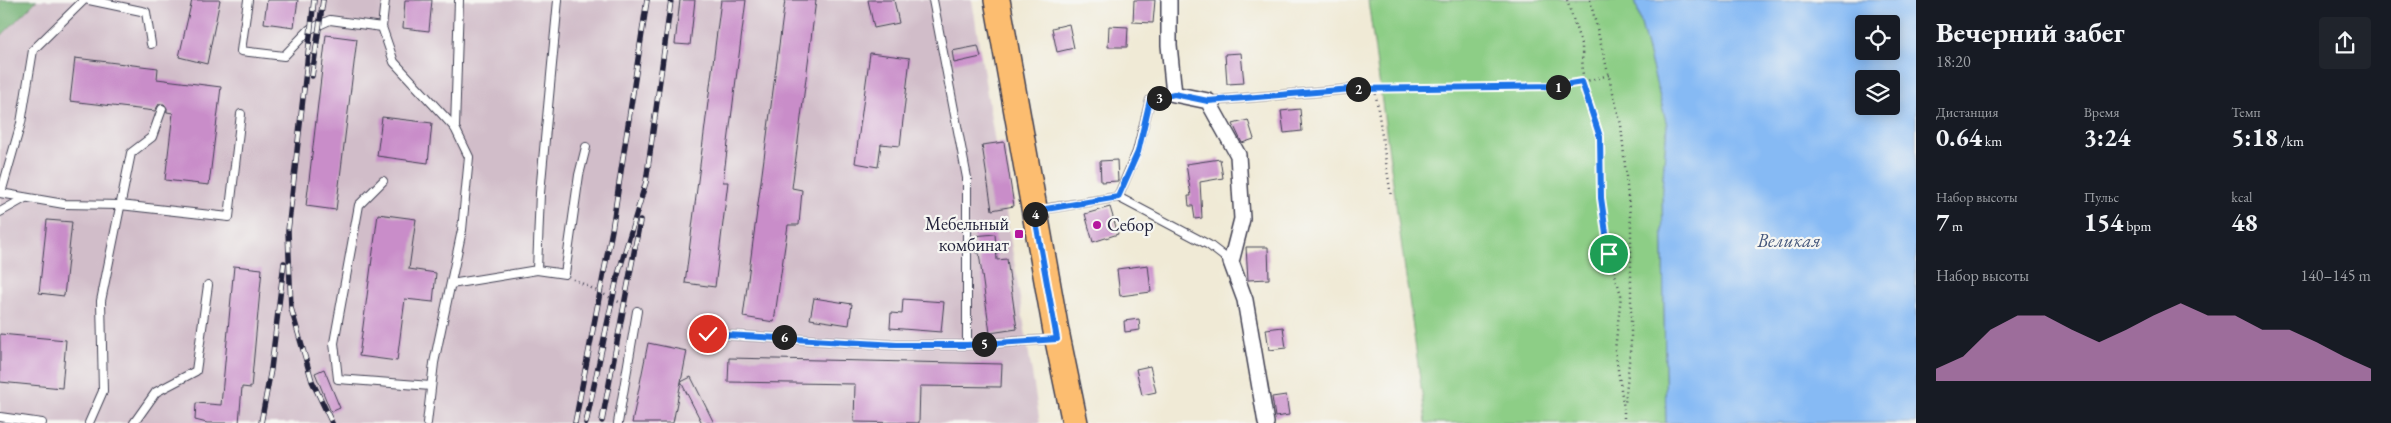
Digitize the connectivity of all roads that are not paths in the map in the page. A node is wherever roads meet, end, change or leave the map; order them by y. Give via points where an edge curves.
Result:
1 (84, 0) edge
2 (89, 0) edge
3 (248, 0) edge
4 (386, 0) edge
5 (459, 0) edge
6 (558, 0) edge
7 (933, 0) edge
8 (997, 0) edge
9 (1169, 0) edge
10 (382, 27) junction
11 (151, 44) dead end
12 (1352, 89) road end
13 (1174, 94) junction
14 (1208, 101) junction
15 (162, 109) dead end
16 (241, 114) dead end
17 (455, 128) junction
18 (586, 148) dead end
19 (383, 181) dead end
20 (1, 193) edge
21 (1118, 197) junction
22 (25, 198) junction
23 (120, 205) junction
24 (1034, 211) junction
25 (0, 212) edge
26 (1231, 262) junction
27 (537, 270) junction
28 (451, 284) junction
29 (208, 285) dead end
30 (637, 311) road end
31 (708, 334) dead end
32 (1057, 339) junction
33 (967, 345) junction
34 (432, 386) junction
35 (0, 418) edge
36 (42, 423) edge
37 (90, 423) edge
38 (134, 423) edge
39 (427, 423) edge
40 (618, 423) edge
41 (1075, 423) edge
42 (1266, 423) edge

1 - 20 lane via 33,50 21,123
2 - 11 lane via 146,12
3 - 10 lane via 242,51 284,56 310,29 330,20
4 - 10 lane
5 - 17 lane
6 - 27 lane via 540,193
7 - 33 lane via 967,178
8 - 24 main road
9 - 13 street
10 - 17 lane via 394,62
12 - 14 lane
13 - 14 street
13 - 21 lane via 1150,100 1138,152
14 - 26 street via 1238,156 1242,219
15 - 23 lane via 152,137 131,153
16 - 23 lane via 230,217
17 - 28 lane via 469,157 462,230
18 - 27 lane via 565,274
19 - 34 lane via 359,205 334,343 338,379
20 - 22 lane
21 - 24 lane
21 - 26 lane via 1209,245
22 - 23 lane via 64,204
22 - 25 lane
23 - 37 lane via 101,302 103,391
24 - 32 main road
26 - 42 street via 1245,300
27 - 28 lane
28 - 34 lane
29 - 38 lane via 196,371 156,392
30 - 40 lane
31 - 33 lane via 897,345
32 - 33 lane
32 - 41 main road
34 - 39 lane
35 - 36 lane

